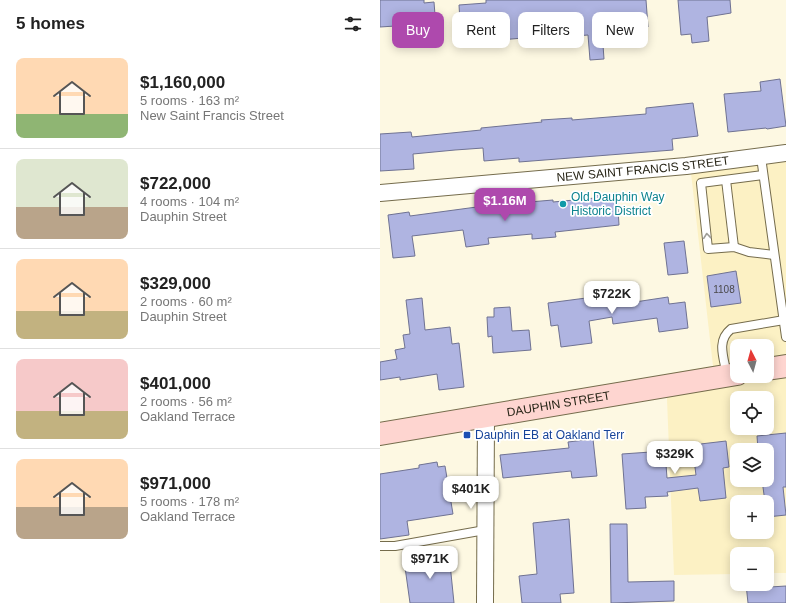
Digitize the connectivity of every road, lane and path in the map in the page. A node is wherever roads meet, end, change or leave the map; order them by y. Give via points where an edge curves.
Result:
1 (786, 153) edge
2 (761, 157) junction
3 (763, 176) junction
4 (726, 180) junction
5 (380, 194) edge
6 (734, 247) junction
7 (774, 255) junction
8 (784, 320) junction
9 (786, 337) edge
10 (786, 366) edge
11 (774, 368) edge
12 (730, 369) edge
13 (730, 375) edge
14 (486, 417) junction
15 (380, 434) edge
16 (485, 530) junction
17 (380, 546) edge
18 (484, 603) edge

1 - 2 street, NEW SAINT FRANCIS STREET
2 - 3 lane
2 - 5 street, NEW SAINT FRANCIS STREET
3 - 4 lane
3 - 7 lane
4 - 6 lane
6 -> 4 lane via 708,250 701,183
6 - 7 lane
7 - 8 lane
8 - 9 lane
8 - 12 lane via 731,329 725,334 722,343
10 - 11 main road
13 - 14 main road, DAUPHIN STREET
14 - 15 main road, DAUPHIN STREET
14 - 16 street
16 - 17 lane via 395,546
16 - 18 street

